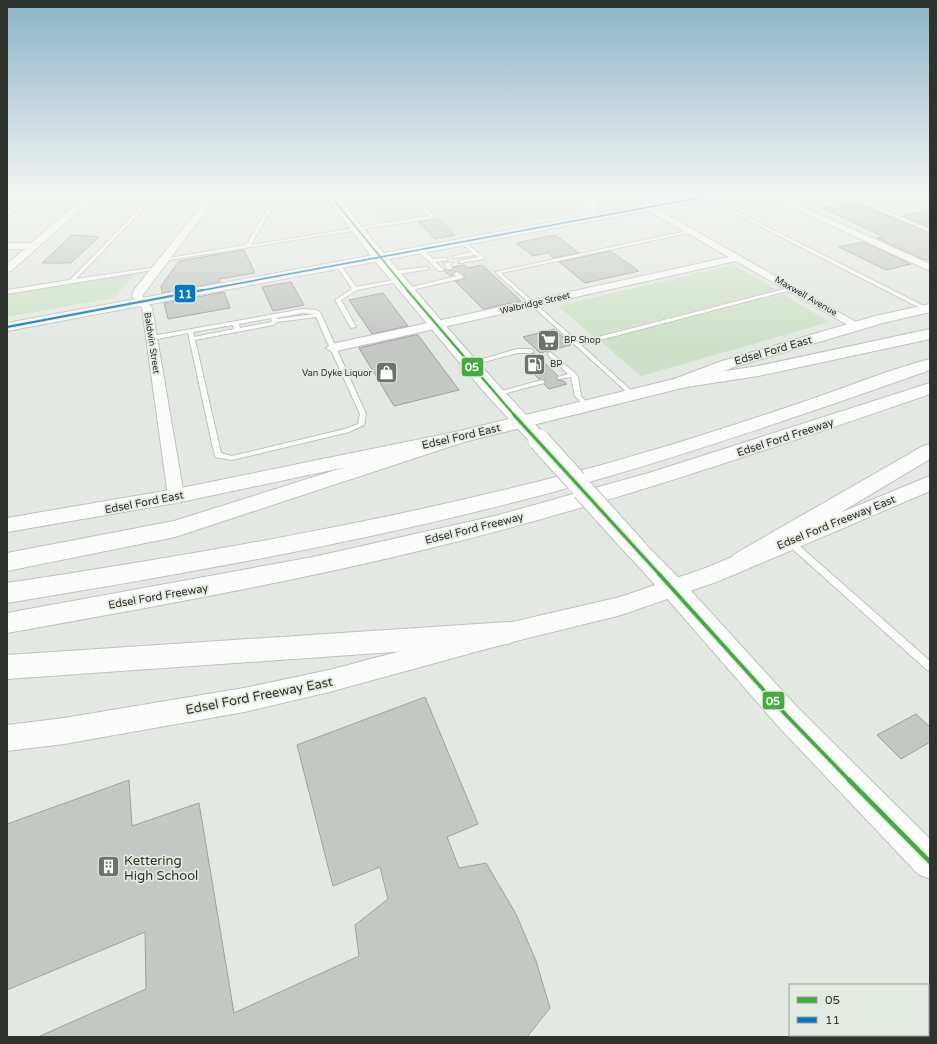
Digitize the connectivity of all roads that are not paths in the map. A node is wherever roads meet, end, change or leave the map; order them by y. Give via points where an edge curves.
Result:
1 (37, 243) edge
2 (109, 243) edge
3 (177, 243) edge
4 (250, 243) edge
5 (273, 243) edge
6 (368, 243) edge
7 (464, 243) joint
8 (636, 243) edge
9 (711, 243) edge
10 (799, 243) edge
11 (875, 243) edge
12 (7, 246) edge
13 (33, 246) junction
14 (247, 247) junction
15 (420, 250) junction
16 (476, 253) junction
17 (456, 257) dead end
18 (380, 258) junction
19 (738, 258) junction
20 (432, 261) junction
21 (461, 262) dead end
22 (160, 264) junction
23 (338, 265) junction
24 (439, 268) junction
25 (930, 268) edge
26 (7, 269) edge
27 (457, 274) dead end
28 (400, 281) junction
29 (71, 282) junction
30 (355, 289) junction
31 (792, 289) junction
32 (7, 292) edge
33 (142, 302) junction
34 (532, 304) junction
35 (928, 308) edge
36 (274, 318) junction
37 (236, 323) junction
38 (437, 325) junction
39 (857, 326) junction
40 (7, 327) edge
41 (353, 327) dead end
42 (238, 330) junction
43 (190, 331) junction
44 (930, 334) edge
45 (152, 338) junction
46 (192, 339) junction
47 (576, 344) junction
48 (332, 348) junction
49 (531, 351) dead end
50 (550, 354) dead end
51 (469, 364) junction
52 (930, 364) edge
53 (573, 374) junction
54 (560, 378) dead end
55 (542, 382) dead end
56 (680, 383) junction
57 (930, 388) edge
58 (496, 394) junction
59 (632, 394) junction
60 (587, 406) junction
61 (522, 422) junction
62 (460, 437) junction
63 (930, 450) edge
64 (930, 483) edge
65 (176, 496) junction
66 (7, 525) edge
67 (790, 541) junction
68 (741, 561) junction
69 (7, 562) edge
70 (673, 588) junction
71 (7, 593) edge
72 (7, 623) edge
73 (508, 633) junction
74 (928, 662) edge
75 (7, 666) edge
76 (7, 738) edge
77 (930, 862) edge

1 - 13 street
2 - 29 lane
3 - 22 street, Baldwin Street
4 - 14 lane
5 - 14 lane
6 - 18 main road
7 - 15 street
7 - 16 lane
8 - 34 lane via 497,272
9 - 19 street, Maxwell Avenue
10 - 35 lane
11 - 25 street
12 - 13 street
13 - 26 street
14 - 22 lane
15 - 18 street
15 - 20 lane
16 - 17 lane
16 - 21 lane via 482,258
18 - 23 street
18 - 28 main road
19 - 31 street, Maxwell Avenue
19 - 34 street, Walbridge Street
20 - 24 lane
20 - 24 lane via 448,264
22 - 29 lane
22 - 33 street, Baldwin Street via 138,292 137,296
23 - 30 lane
23 - 33 street
24 - 28 lane
27 - 28 lane via 461,277
28 - 30 lane
28 - 38 main road
29 - 32 lane
30 - 41 lane via 338,300
31 - 39 street, Maxwell Avenue
31 - 47 lane
33 - 40 street
33 - 45 street, Baldwin Street via 147,308
34 - 38 street, Walbridge Street
34 - 47 lane
35 - 39 street, Edsel Ford East
36 - 37 lane
36 - 42 lane via 273,323
36 - 48 lane via 303,310 317,312
37 - 42 lane
37 - 43 lane
38 - 48 street, Walbridge Street
38 - 51 main road
39 - 56 street, Edsel Ford East via 728,364
42 - 46 lane
43 - 45 lane
43 - 46 lane
44 - 56 main road via 758,371
45 - 65 street, Baldwin Street
46 - 48 lane via 218,455 232,458 347,431 361,425 363,414
47 - 59 lane
49 - 51 lane via 516,351
50 - 53 lane
51 - 58 main road
52 - 71 main road, Edsel Ford Freeway via 661,454 482,502 307,541
53 - 54 lane
53 - 60 lane via 578,396
55 - 58 lane
56 - 59 street, Edsel Ford East
57 - 72 main road, Edsel Ford Freeway via 671,474 494,524 359,556 193,590
58 - 61 main road
59 - 60 street, Edsel Ford East
60 - 61 street, Edsel Ford East
61 - 62 street, Edsel Ford East
61 - 70 main road, bridge
62 - 65 street, Edsel Ford East
62 - 69 main road via 176,529
63 - 68 main road
64 - 67 street, Edsel Ford Freeway East
65 - 66 street, Edsel Ford East
67 - 68 street, Edsel Ford Freeway East
67 - 74 lane
68 - 70 street, Edsel Ford Freeway East
70 - 73 street, Edsel Ford Freeway East via 620,606
70 - 77 main road via 787,716
73 - 75 main road
73 - 76 street, Edsel Ford Freeway East via 329,681 244,700 64,731

